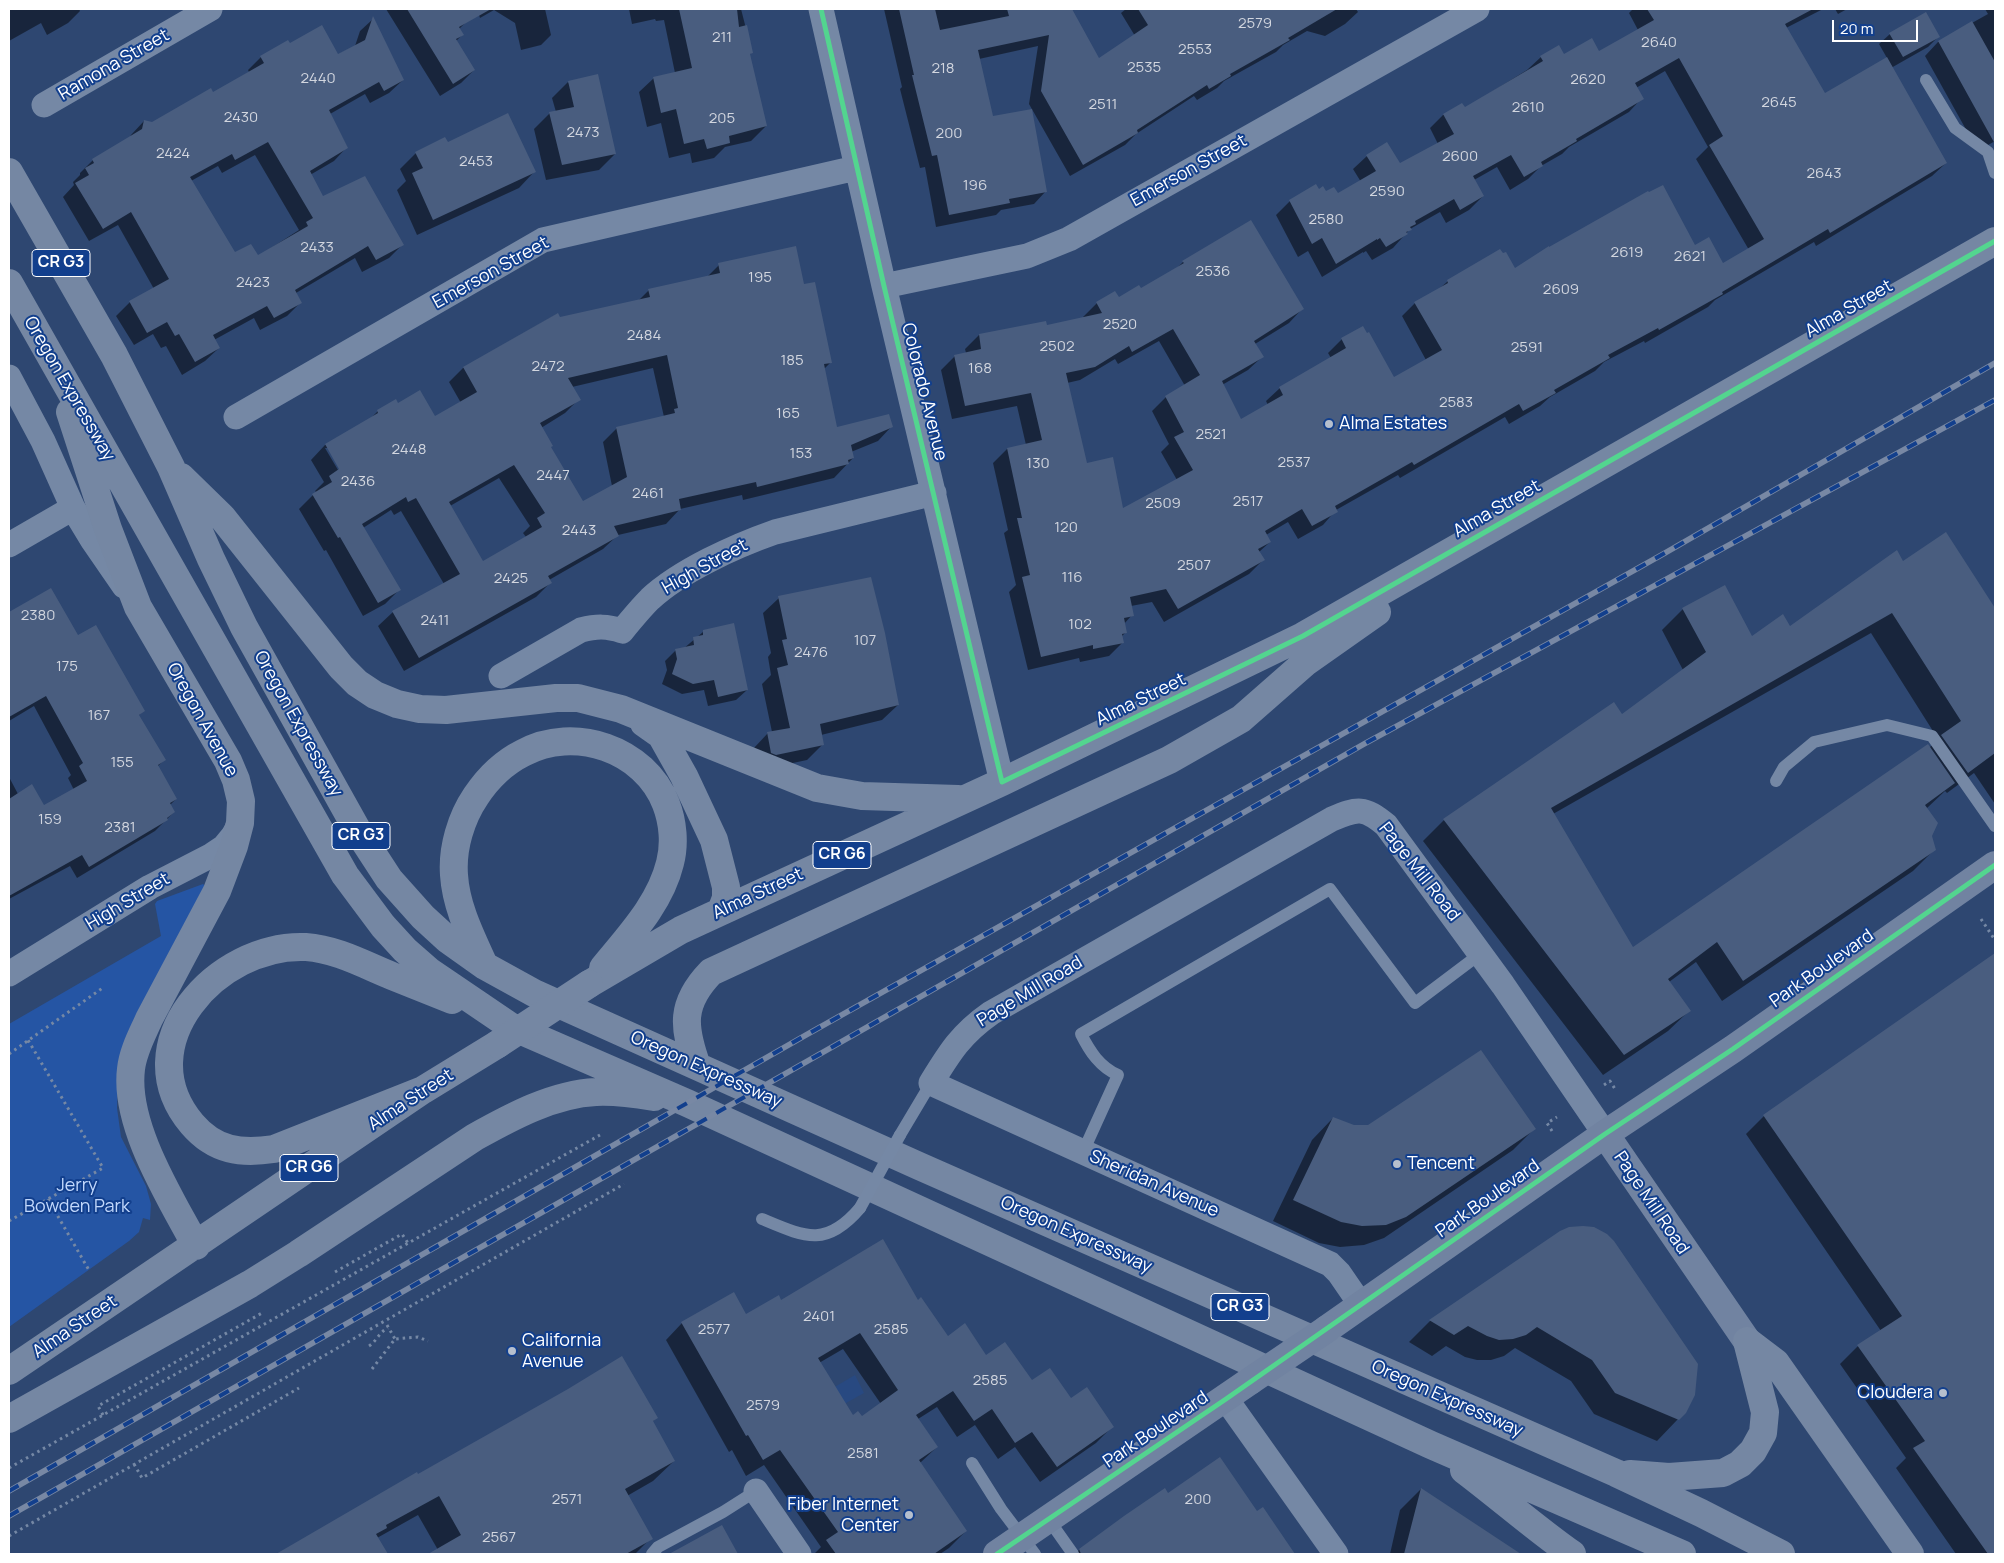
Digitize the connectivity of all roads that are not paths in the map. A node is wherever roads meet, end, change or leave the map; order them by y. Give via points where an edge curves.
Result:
1 (210, 9) edge
2 (821, 9) edge
3 (1477, 9) edge
4 (1926, 80) dead end
5 (44, 105) dead end
6 (856, 168) junction
7 (9, 172) edge
8 (1995, 173) edge
9 (1995, 241) edge
10 (9, 283) edge
11 (884, 286) junction
12 (56, 366) junction
13 (9, 377) edge
14 (236, 417) dead end
15 (171, 467) junction
16 (934, 493) junction
17 (1528, 507) junction
18 (73, 508) junction
19 (9, 545) edge
20 (138, 607) junction
21 (501, 676) dead end
22 (621, 709) junction
23 (1776, 781) dead end
24 (1002, 782) junction
25 (964, 800) junction
26 (240, 823) junction
27 (1995, 826) edge
28 (1995, 865) edge
29 (721, 911) junction
30 (1480, 954) junction
31 (485, 966) junction
32 (9, 974) edge
33 (590, 984) junction
34 (504, 1035) junction
35 (697, 1066) junction
36 (931, 1083) junction
37 (423, 1090) junction
38 (687, 1103) junction
39 (1605, 1134) junction
40 (1083, 1152) junction
41 (762, 1219) dead end
42 (196, 1246) junction
43 (1361, 1305) junction
44 (1747, 1341) junction
45 (9, 1371) edge
46 (1226, 1399) junction
47 (9, 1419) edge
48 (1431, 1445) junction
49 (972, 1463) dead end
50 (1616, 1473) junction
51 (756, 1490) joint
52 (1049, 1520) junction
53 (1028, 1546) edge
54 (652, 1554) edge
55 (799, 1554) edge
56 (997, 1554) edge
57 (1073, 1554) edge
58 (1336, 1554) edge
59 (1572, 1554) edge
60 (1682, 1554) edge
61 (1781, 1554) edge
62 (1910, 1554) edge

1 - 5 street, Ramona Street
2 - 6 street, Colorado Avenue
3 - 11 street, Emerson Street via 1069,240 1028,256
4 - 8 lane via 1955,128 1988,152
6 - 11 street, Colorado Avenue
6 - 14 street, Emerson Street via 544,240
7 - 15 main road, Oregon Expressway / CR G3 via 114,355
9 - 17 main road, Alma Street / CR G6
10 - 12 main road, Oregon Expressway / CR G3
11 - 16 street, Colorado Avenue
12 - 20 main road via 98,500
12 - 34 main road, Oregon Expressway / CR G3 via 330,848 363,900 394,938
13 - 18 street, Oregon Avenue
15 - 22 main road via 222,517 341,667 374,695 420,710 556,698 578,698
15 - 31 main road, Oregon Expressway / CR G3 via 244,627 359,833 389,879 423,917
16 - 21 street, High Street via 751,540 670,584 651,598 622,631 608,626 581,630
16 - 24 street, Colorado Avenue
17 - 24 main road, Alma Street / CR G6 via 1303,636
17 - 35 main road via 1306,662 1241,718 1203,741 1125,781 712,972 701,982 686,1015 686,1031
18 - 19 street
18 - 20 street, Oregon Avenue
20 - 26 main road, Oregon Avenue via 228,761 239,794
22 - 25 main road via 817,788 862,796
22 - 29 main road via 661,735 684,776 714,840 726,888
23 - 27 lane via 1784,767 1814,742 1887,725 1932,736
24 - 25 main road, Alma Street / CR G6
25 - 29 main road, Alma Street / CR G6
26 - 32 street, High Street via 224,846
26 - 42 main road, Oregon Avenue via 227,869 149,1018 131,1068 130,1092 141,1134 170,1199
28 - 39 street, Park Boulevard via 1733,1049
29 - 33 main road, Alma Street / CR G6 via 659,942
30 - 36 street, Page Mill Road via 1386,826 1372,814 1353,810 991,1013 970,1028
30 - 39 street, Page Mill Road
30 - 40 lane via 1415,1003 1330,889 1081,1034 1091,1053 1107,1070 1118,1075
31 - 33 main road via 458,902 454,874 455,850 471,804 484,784 503,765 524,752 547,744 593,743 627,757 650,776 668,809 673,838 668,870 655,902
31 - 35 main road, Oregon Expressway / CR G3 via 534,993
33 - 34 main road, Alma Street / CR G6, bridge
34 - 37 main road, Alma Street / CR G6
34 - 37 main road via 354,960 307,947 259,953 233,965 211,981 193,1000 180,1022 172,1046 169,1070 173,1092 183,1113 213,1143 232,1150 274,1149
34 - 38 main road, Oregon Expressway / CR G3
35 - 50 main road, Oregon Expressway / CR G3
36 - 40 street, Sheridan Avenue
36 - 41 lane, bridge via 851,1219 833,1233 816,1236 796,1234
37 - 42 main road, Alma Street / CR G6
38 - 47 main road via 597,1092 579,1094 526,1111 474,1138 250,1284
38 - 48 main road, Oregon Expressway / CR G3
39 - 43 street, Park Boulevard
39 - 44 street, Page Mill Road
40 - 43 street, Sheridan Avenue via 1330,1264
42 - 45 main road, Alma Street
43 - 46 street, Park Boulevard, bridge
44 - 50 main road via 1765,1412 1763,1433 1753,1451 1740,1464 1723,1473 1669,1477
44 - 62 main road via 1776,1363
46 - 52 street, Park Boulevard
46 - 58 street
48 - 59 main road
48 - 60 main road, Oregon Expressway / CR G3
49 - 53 lane
50 - 61 main road, Oregon Expressway / CR G3
51 - 54 lane via 658,1547
51 - 55 street
52 - 53 street, Park Boulevard
52 - 57 lane
53 - 56 street, Park Boulevard

